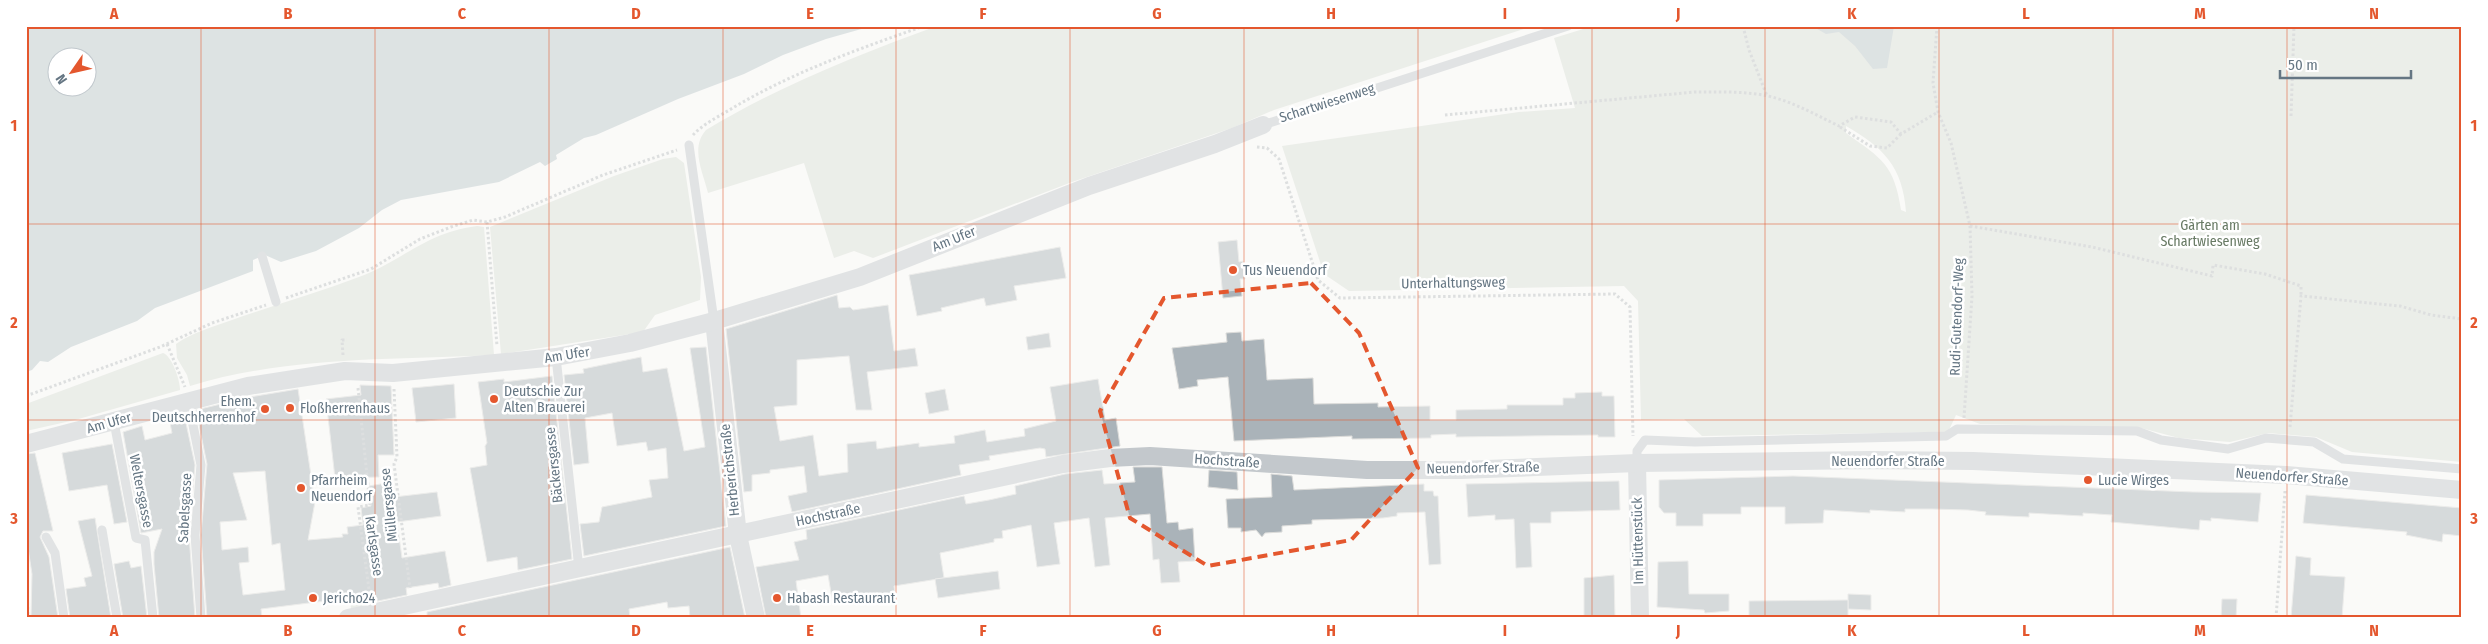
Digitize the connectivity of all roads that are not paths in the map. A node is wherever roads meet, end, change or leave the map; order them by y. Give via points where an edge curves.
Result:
1 (1568, 26) edge
2 (1266, 126) joint
3 (689, 145) road end
4 (1089, 186) joint
5 (262, 256) dead end
6 (276, 302) dead end
7 (714, 322) junction
8 (556, 357) junction
9 (188, 400) junction
10 (114, 422) junction
11 (26, 444) edge
12 (1637, 457) junction
13 (1313, 466) joint
14 (2462, 469) edge
15 (2462, 490) edge
16 (102, 530) dead end
17 (738, 535) junction
18 (46, 537) dead end
19 (579, 569) junction
20 (64, 618) edge
21 (117, 618) edge
22 (153, 618) edge
23 (201, 618) edge
24 (348, 618) edge
25 (756, 618) edge
26 (1640, 618) edge

1 - 2 lane, Schartwiesenweg
2 - 4 street, Schartwiesenweg
3 - 7 lane
4 - 7 street, Am Ufer via 860,277
5 - 6 lane
7 - 8 street, Am Ufer
7 - 17 street, Herberichstraße
8 - 9 street, Am Ufer via 393,373 345,371 248,386
8 - 19 lane, Bäckersgasse
9 - 10 street, Am Ufer
9 - 23 lane, Sabelsgasse via 201,466 195,535
10 - 11 street, Am Ufer
10 - 22 lane, Weltersgasse via 136,538 145,540
12 - 13 street, Neuendorfer Straße via 1461,470 1367,470
12 - 14 lane via 1645,440 1695,442 1946,436 1957,429 2137,431 2161,440 2228,449 2266,438 2314,442 2343,459
12 - 15 street, Neuendorfer Straße via 1972,462 2286,475
12 - 26 street, Im Hüttenstück
13 - 17 street, Hochstraße via 1150,456 1110,458 1063,464
16 - 21 lane
17 - 19 street, Hochstraße
17 - 25 street, Herberichstraße
18 - 20 lane via 55,553
19 - 24 street, Hochstraße

